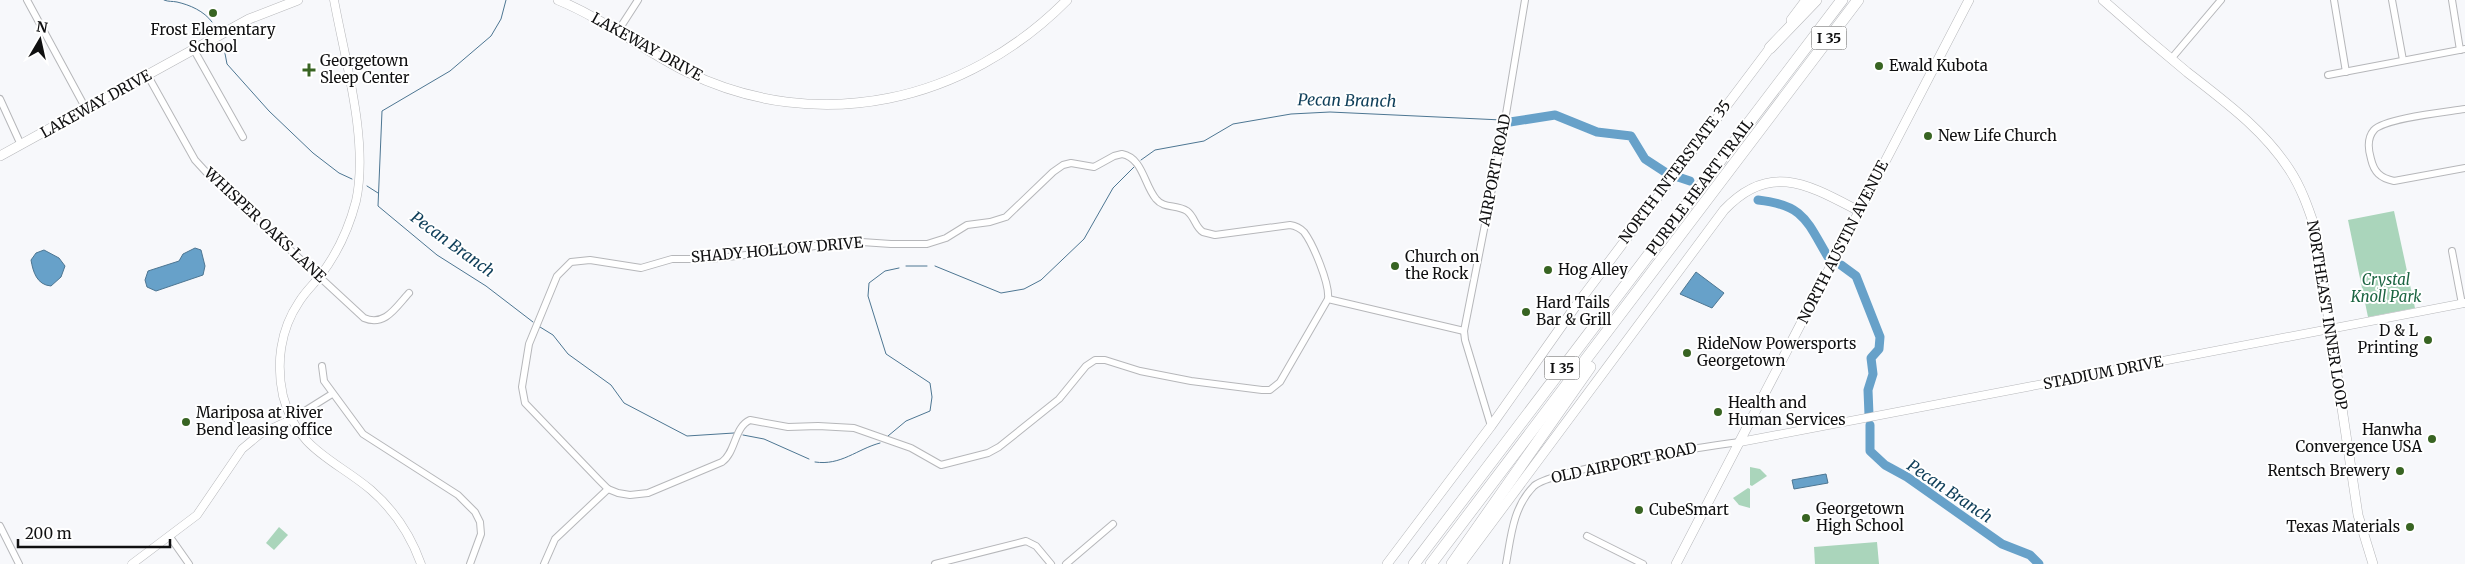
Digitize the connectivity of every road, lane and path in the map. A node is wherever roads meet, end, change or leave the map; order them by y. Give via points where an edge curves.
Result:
1 (27, 0) edge
2 (298, 0) edge
3 (334, 0) edge
4 (558, 0) edge
5 (638, 0) edge
6 (1067, 0) edge
7 (1525, 0) edge
8 (1806, 0) edge
9 (1816, 0) edge
10 (1842, 0) edge
11 (1858, 0) edge
12 (1969, 0) edge
13 (2104, 0) edge
14 (2221, 0) edge
15 (2334, 0) edge
16 (2392, 0) edge
17 (2452, 0) edge
18 (618, 31) junction
19 (1770, 48) junction
20 (2463, 49) edge
21 (194, 50) junction
22 (2171, 59) junction
23 (2403, 60) junction
24 (2346, 72) junction
25 (2328, 75) dead end
26 (148, 76) junction
27 (0, 99) edge
28 (86, 109) junction
29 (2465, 109) edge
30 (243, 137) dead end
31 (21, 145) junction
32 (0, 156) edge
33 (2465, 168) edge
34 (1859, 211) junction
35 (2452, 251) dead end
36 (320, 277) junction
37 (1643, 285) junction
38 (409, 293) dead end
39 (1328, 299) junction
40 (2463, 303) edge
41 (1464, 330) junction
42 (2331, 330) junction
43 (322, 366) dead end
44 (332, 394) junction
45 (292, 419) junction
46 (1491, 426) junction
47 (1740, 442) junction
48 (608, 489) junction
49 (1113, 524) dead end
50 (0, 526) edge
51 (1587, 536) dead end
52 (170, 537) junction
53 (19, 564) edge
54 (132, 564) edge
55 (189, 564) edge
56 (421, 564) edge
57 (470, 564) edge
58 (544, 564) edge
59 (935, 564) edge
60 (1051, 564) edge
61 (1066, 564) edge
62 (1387, 564) edge
63 (1414, 564) edge
64 (1431, 564) edge
65 (1452, 564) edge
66 (1461, 564) edge
67 (1506, 564) edge
68 (1643, 564) edge
69 (1676, 564) edge
70 (2373, 564) edge

1 - 28 street
2 - 21 main road, LAKEWAY DRIVE via 249,19
3 - 36 street via 359,134 360,172 347,228
4 - 18 main road, LAKEWAY DRIVE
5 - 18 street
6 - 18 main road, LAKEWAY DRIVE via 1022,41 970,72 910,93 846,104 792,102 721,86 688,72
7 - 41 street, AIRPORT ROAD
8 - 19 main road, NORTH INTERSTATE 35
9 - 19 highway
10 - 63 highway, PURPLE HEART TRAIL / I 35
11 - 37 highway, PURPLE HEART TRAIL / I 35
12 - 34 main road, NORTH AUSTIN AVENUE
13 - 22 main road, NORTHEAST INNER LOOP
14 - 22 street
15 - 24 street
16 - 23 street
17 - 20 street
19 - 46 main road, NORTH INTERSTATE 35 via 1575,307
20 - 23 street
21 - 26 main road, LAKEWAY DRIVE
21 - 30 street
22 - 42 main road, NORTHEAST INNER LOOP via 2245,118 2289,169 2305,199 2315,228
23 - 24 street
24 - 25 street
26 - 28 main road, LAKEWAY DRIVE
26 - 36 street, WHISPER OAKS LANE via 199,164
27 - 31 street
28 - 31 main road, LAKEWAY DRIVE
29 - 33 street via 2388,122 2372,131 2368,143 2376,173 2387,180
31 - 32 main road, LAKEWAY DRIVE
34 - 47 main road, NORTH AUSTIN AVENUE
34 - 66 main road via 1810,187 1787,180 1754,186 1737,196
35 - 40 street
36 - 38 street, WHISPER OAKS LANE via 368,319 376,321 388,316
36 - 45 street via 294,309 281,346 281,385
37 - 64 highway, PURPLE HEART TRAIL / I 35
37 - 65 highway via 1638,299
39 - 41 street
39 - 48 street via 1280,382 1270,390 1191,381 1096,360 1086,366 1059,400 1017,435 988,453 946,465 937,464 911,448 854,428 788,427 750,420 743,424 730,455 722,462 648,493 624,495
39 - 48 street, SHADY HOLLOW DRIVE via 1328,287 1321,269 1299,228 1284,226 1207,234 1200,230 1186,210 1156,200 1132,159 1118,154 1094,167 1066,164 1053,172 1006,217 967,225 946,238 927,244 847,241 783,252 672,259 645,267 584,260 566,265 557,276 529,344 522,397 529,409
40 - 42 street, STADIUM DRIVE
41 - 46 street, AIRPORT ROAD
42 - 47 street, STADIUM DRIVE
42 - 70 main road, NORTHEAST INNER LOOP via 2358,515
43 - 44 street via 324,381
44 - 45 street
44 - 57 street via 366,436 451,491 475,512 481,534
45 - 52 street via 260,434 242,450 197,515
45 - 56 street via 318,453 357,479 387,506 406,531
46 - 62 main road, NORTH INTERSTATE 35
47 - 67 street, OLD AIRPORT ROAD via 1542,481 1534,486 1515,515
47 - 69 main road, NORTH AUSTIN AVENUE
48 - 58 street via 555,539
49 - 61 street
50 - 53 street
51 - 68 street
52 - 54 street
52 - 55 street
59 - 60 street via 1026,541 1036,546

